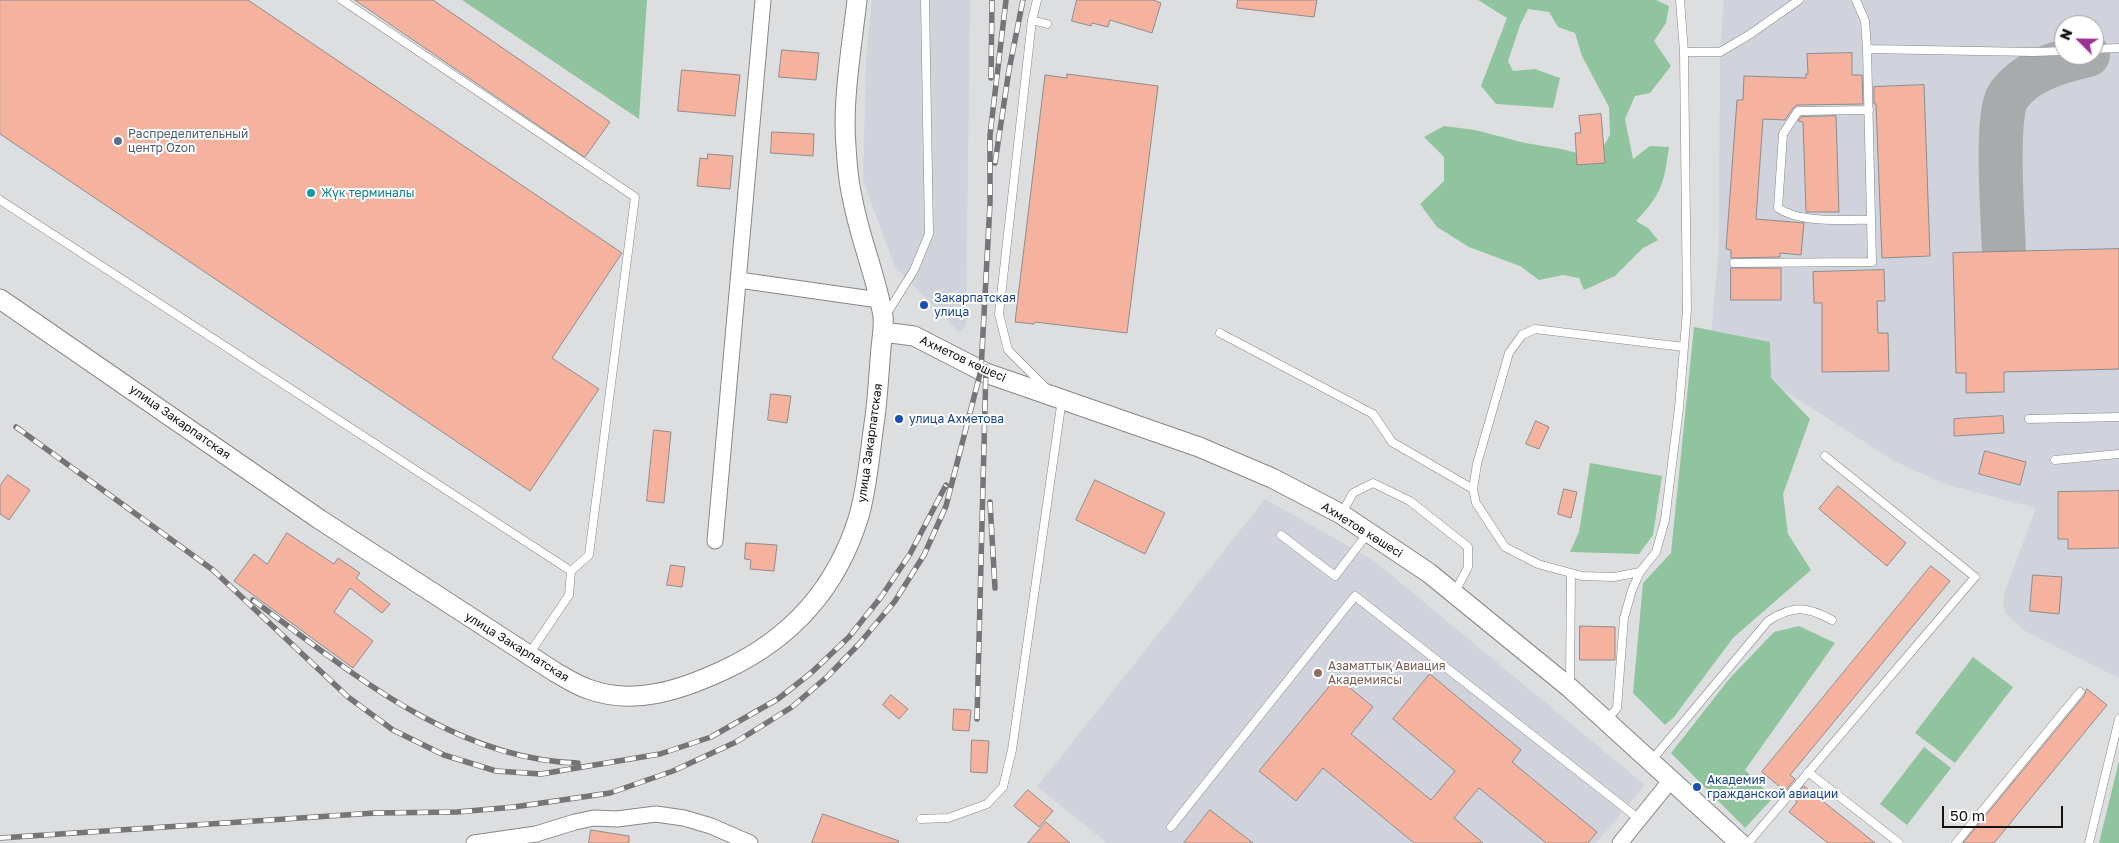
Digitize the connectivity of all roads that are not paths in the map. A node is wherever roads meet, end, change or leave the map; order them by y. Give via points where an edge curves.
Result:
1 (342, 0) edge
2 (763, 0) edge
3 (857, 0) edge
4 (926, 0) edge
5 (1037, 0) edge
6 (1680, 0) edge
7 (1799, 0) edge
8 (1856, 0) edge
9 (1032, 20) junction
10 (1047, 24) dead end
11 (2119, 48) edge
12 (1867, 49) junction
13 (2104, 49) edge
14 (2054, 51) edge
15 (1684, 52) junction
16 (1869, 110) junction
17 (0, 200) edge
18 (1871, 220) junction
19 (1734, 263) dead end
20 (739, 280) junction
21 (0, 299) edge
22 (879, 300) junction
23 (883, 325) junction
24 (1220, 333) dead end
25 (1684, 347) junction
26 (1059, 398) junction
27 (2119, 417) edge
28 (2029, 420) dead end
29 (2119, 454) edge
30 (1825, 456) dead end
31 (2055, 460) dead end
32 (1473, 489) junction
33 (1342, 514) junction
34 (1368, 533) junction
35 (1281, 535) dead end
36 (715, 542) dead end
37 (571, 571) junction
38 (1640, 572) junction
39 (1571, 573) junction
40 (1454, 594) junction
41 (1832, 620) dead end
42 (528, 656) junction
43 (1570, 688) junction
44 (2080, 692) dead end
45 (2119, 719) edge
46 (1606, 721) junction
47 (1651, 761) junction
48 (1808, 772) junction
49 (1671, 780) junction
50 (920, 819) dead end
51 (1640, 819) junction
52 (1172, 827) dead end
53 (474, 843) edge
54 (750, 843) edge
55 (1620, 843) edge
56 (1740, 843) edge
57 (1748, 843) edge
58 (1899, 843) edge
59 (1956, 843) edge
60 (2089, 843) edge

1 - 37 lane via 636,197 588,555
2 - 20 street
3 - 22 street via 846,144 852,197
4 - 23 lane via 929,234 914,270
5 - 9 lane
6 - 15 lane
7 - 15 lane via 1720,52
8 - 12 lane via 1865,21
9 - 10 lane
9 - 26 lane via 999,314 1008,350
11 - 13 lane
12 - 14 lane
12 - 16 lane
15 - 25 lane via 1687,310
16 - 18 lane
16 - 18 lane via 1798,111 1783,134 1778,208 1805,218
17 - 37 lane
18 - 19 lane via 1872,262
20 - 22 street
20 - 36 street
21 - 42 street, улица Закарпатская via 319,519
22 - 23 street
23 - 26 street, Ахметов көшесі via 914,336 986,373
23 - 42 street, улица Закарпатская via 877,401 859,515 836,570 797,623 741,663 690,685 653,695 627,697 586,689
24 - 32 lane via 1373,414 1392,442
25 - 32 lane via 1535,329 1522,336 1509,353 1477,464
25 - 38 lane via 1665,520 1656,552
26 - 33 street, Ахметов көшесі via 1199,447 1272,478
26 - 50 lane via 1012,750 1003,787 987,804 948,818
27 - 28 lane
29 - 31 lane
30 - 48 lane via 1975,577
32 - 39 lane via 1476,503 1506,547 1538,564
33 - 34 street, Ахметов көшесі
33 - 40 lane via 1353,493 1373,484 1410,500 1468,547 1468,567
34 - 35 lane via 1335,576
34 - 40 street, Ахметов көшесі via 1429,573
37 - 42 lane via 569,595
38 - 39 lane via 1614,577
38 - 46 lane via 1624,618 1617,708
39 - 43 lane
40 - 43 street, Ахметов көшесі
41 - 47 lane via 1819,613 1796,608 1768,621
43 - 46 street, Ахметов көшесі
44 - 59 lane
45 - 60 lane
46 - 47 street, Ахметов көшесі
47 - 49 street, Ахметов көшесі
48 - 57 lane
48 - 58 lane
49 - 51 street
49 - 56 street, Ахметов көшесі
51 - 52 lane via 1355,596
51 - 55 street
53 - 54 street via 536,834 594,818 656,814 711,826

